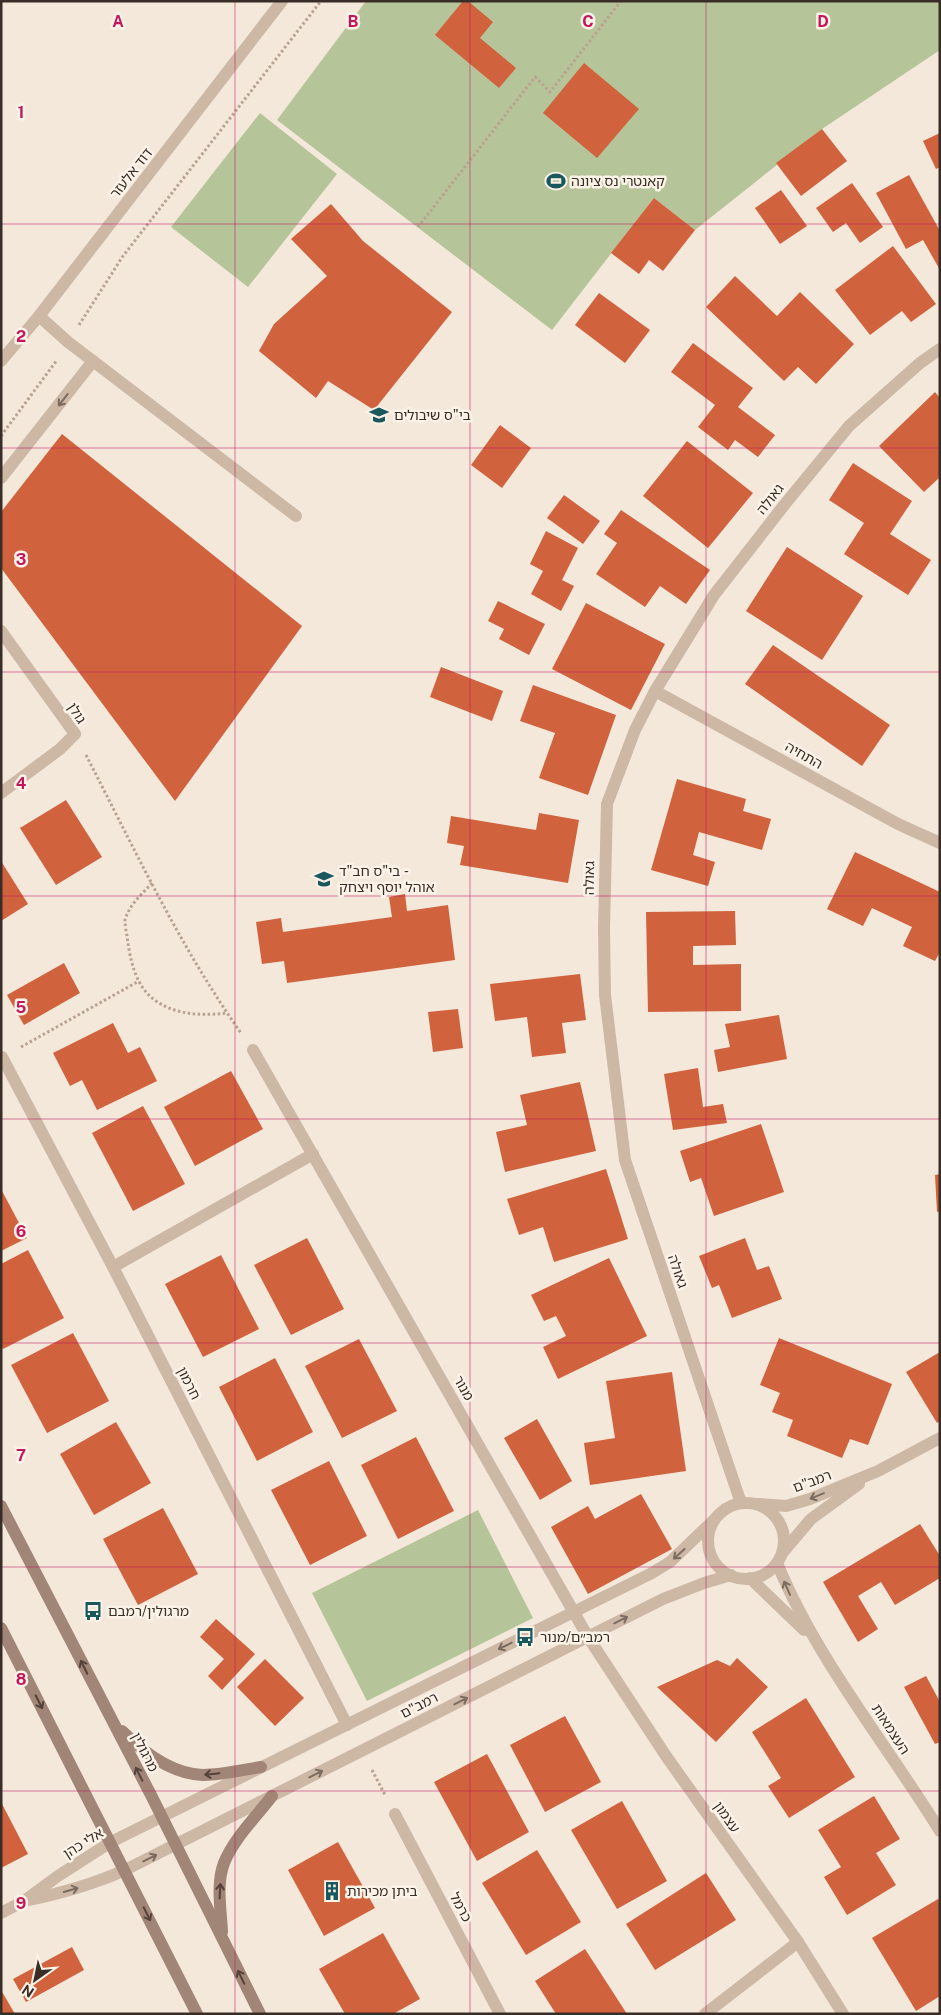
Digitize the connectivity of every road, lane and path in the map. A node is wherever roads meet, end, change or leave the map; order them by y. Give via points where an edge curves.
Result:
1 (282, 1) edge
2 (321, 1) edge
3 (621, 1) edge
4 (418, 227) dead end
5 (39, 316) junction
6 (68, 342) junction
7 (940, 349) edge
8 (1, 361) edge
9 (93, 361) junction
10 (1, 436) edge
11 (1, 478) edge
12 (296, 516) dead end
13 (1, 632) edge
14 (655, 691) junction
15 (75, 734) junction
16 (1, 793) edge
17 (940, 843) edge
18 (152, 883) junction
19 (139, 981) junction
20 (227, 1013) junction
21 (253, 1050) joint
22 (2, 1057) edge
23 (313, 1154) junction
24 (112, 1267) junction
25 (940, 1438) edge
26 (878, 1471) junction
27 (741, 1503) junction
28 (754, 1504) junction
29 (1, 1506) edge
30 (714, 1520) junction
31 (780, 1558) junction
32 (731, 1575) junction
33 (750, 1578) junction
34 (574, 1612) junction
35 (1, 1628) edge
36 (588, 1637) junction
37 (816, 1642) junction
38 (107, 1711) junction
39 (347, 1725) junction
40 (362, 1751) junction
41 (261, 1768) junction
42 (272, 1796) junction
43 (935, 1811) edge
44 (394, 1814) joint
45 (162, 1817) junction
46 (940, 1832) edge
47 (111, 1842) junction
48 (176, 1846) junction
49 (125, 1870) junction
50 (24, 1901) junction
51 (1, 1913) edge
52 (223, 1940) junction
53 (798, 1942) junction
54 (197, 2014) edge
55 (260, 2014) edge
56 (500, 2014) edge
57 (705, 2014) edge
58 (843, 2014) edge

1 - 5 street, דוד אלעזר
2 - 6 path via 123,256
3 - 4 path via 550,92 535,77
5 - 6 street
5 - 8 street, דוד אלעזר
6 - 9 street
6 - 10 path
7 - 14 street, גאולה via 849,426 714,596
9 -> 11 street
9 - 12 street
13 - 15 street, גולן
14 - 17 street, התחיה via 898,824
14 - 27 street, גאולה via 635,730 606,804 605,995 625,1160
15 - 16 street, גולן via 54,754
15 - 18 path
18 - 19 path via 136,899 125,921 130,959
18 - 20 path
19 - 20 path via 154,1000 169,1008 196,1015
19 - 22 path
20 - 21 path
21 - 23 street, מנור
22 - 24 street, חרמון
23 - 24 street
23 - 34 street, מנור
24 - 39 street, חרמון
25 - 26 street, רמב"ם
26 -> 28 street, רמב"ם via 786,1506
26 - 31 street, רמב"ם via 811,1519
27 - 28 street
27 - 30 street via 721,1512
28 - 31 street via 776,1517 782,1528 784,1540
38 -> 29 main road, מרגולין
30 - 32 street via 709,1532 710,1552 720,1568
30 -> 34 street, רמב"ם via 670,1562 652,1574
31 - 33 street via 769,1572
37 -> 31 street, העצמאות via 797,1609
32 - 33 street
36 -> 32 street, רמב"ם via 664,1599
33 - 37 street, העצמאות
34 - 36 street, מנור
34 -> 39 street, רמב"ם
35 -> 47 main road
40 -> 36 street, רמב"ם
36 - 53 street, עצמון via 666,1756
37 - 43 street, העצמאות
41 -> 38 main road via 202,1775 179,1769 138,1746 120,1730
45 -> 38 main road, מרגולין
39 - 41 street, רמב"ם
42 -> 40 street, רמב"ם
40 - 44 path
41 - 45 street, רמב"ם
42 - 48 street, רמב"ם
52 -> 42 main road via 220,1899 224,1863 242,1833
43 - 46 street, העצמאות
44 - 56 street, כרמל
45 - 47 street, אלי כהן
45 - 48 main road, מרגולין
47 - 49 main road
47 - 50 street, אלי כהן
49 -> 48 street, רמב"ם
48 - 52 main road, מרגולין
50 -> 49 street, אלי כהן via 101,1881
49 -> 54 main road
50 - 51 street, אלי כהן
55 -> 52 main road, מרגולין
53 - 57 street
53 - 58 street, עצמון

